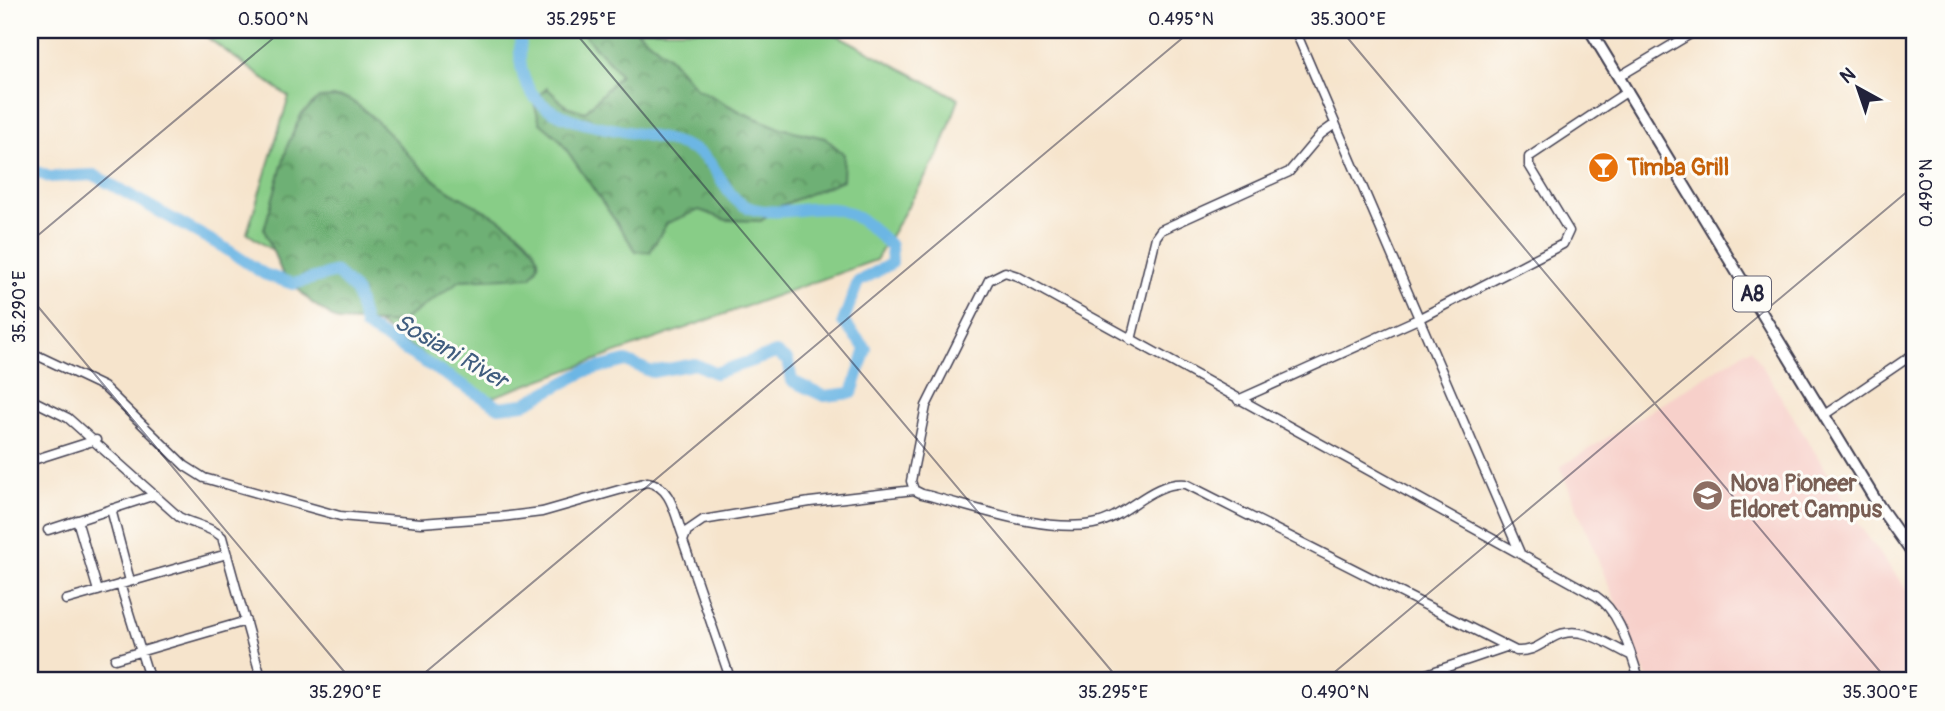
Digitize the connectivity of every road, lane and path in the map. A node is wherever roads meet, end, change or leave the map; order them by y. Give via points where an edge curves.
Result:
1 (1084, 30) edge
2 (1295, 30) edge
3 (1590, 30) edge
4 (1697, 30) edge
5 (1116, 33) dead end
6 (1620, 76) junction
7 (1628, 91) junction
8 (1335, 124) junction
9 (1418, 319) junction
10 (1131, 340) junction
11 (30, 352) edge
12 (1915, 353) edge
13 (30, 399) edge
14 (1238, 400) junction
15 (1824, 415) junction
16 (96, 440) junction
17 (30, 460) edge
18 (914, 490) junction
19 (155, 495) junction
20 (111, 509) junction
21 (77, 520) junction
22 (48, 530) dead end
23 (683, 536) junction
24 (1520, 552) junction
25 (227, 554) junction
26 (1915, 557) edge
27 (130, 581) junction
28 (120, 584) junction
29 (98, 591) junction
30 (66, 600) dead end
31 (246, 621) junction
32 (1506, 647) junction
33 (141, 650) junction
34 (1630, 655) junction
35 (115, 659) dead end
36 (1415, 679) edge
37 (150, 681) edge
38 (262, 681) edge
39 (731, 681) edge
40 (1402, 681) edge
41 (1640, 681) edge

1 - 5 street
2 - 8 street
3 - 6 highway, A8
4 - 6 street
6 - 7 highway, A8
7 - 9 street via 1529,157 1569,231 1563,244
7 - 15 highway, A8
8 - 9 street
8 - 10 street via 1289,172 1161,230
9 - 14 street
9 - 24 street
10 - 14 street
10 - 18 street via 1017,276 993,275 926,406 911,481
11 - 23 street via 104,387 186,466 228,487 340,516 421,523 542,512 657,483 666,491
12 - 15 street
13 - 16 street via 68,418
14 - 24 street
15 - 26 highway, A8
16 - 17 street
16 - 19 street
18 - 23 street via 703,520
18 - 32 street via 1047,524 1093,524 1122,512 1158,488 1186,484
19 - 20 street
19 - 25 street via 179,517 216,531
20 - 21 street
20 - 27 street
21 - 22 street
21 - 29 street
23 - 39 street
24 - 34 street via 1605,602
25 - 27 street
25 - 31 street
27 - 28 street
28 - 29 street
28 - 33 street
29 - 30 street
31 - 33 street
31 - 38 street
32 - 34 street via 1533,651 1572,631
32 - 36 street
33 - 35 street
33 - 37 street
34 - 41 street
36 - 40 street

